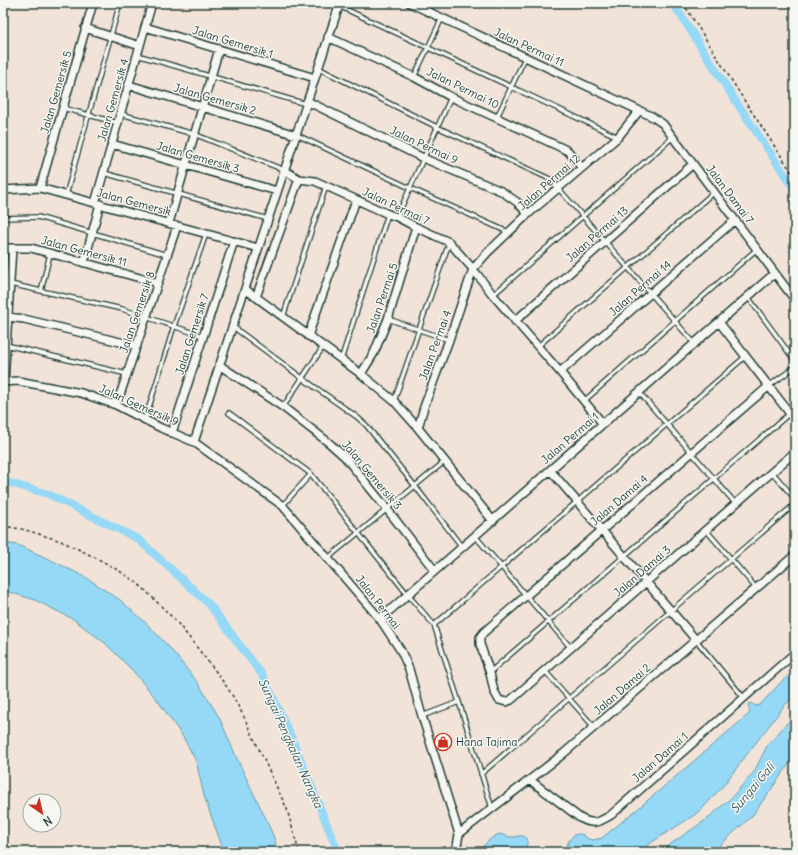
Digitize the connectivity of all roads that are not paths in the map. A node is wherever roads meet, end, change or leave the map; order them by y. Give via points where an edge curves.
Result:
1 (93, 3) edge
2 (120, 3) edge
3 (152, 3) edge
4 (410, 3) edge
5 (339, 5) edge
6 (442, 18) junction
7 (145, 27) junction
8 (85, 28) junction
9 (111, 37) junction
10 (328, 37) junction
11 (140, 46) junction
12 (427, 48) junction
13 (218, 49) junction
14 (137, 55) junction
15 (525, 58) junction
16 (318, 68) junction
17 (210, 77) junction
18 (414, 77) junction
19 (315, 78) junction
20 (129, 85) junction
21 (511, 87) junction
22 (451, 97) junction
23 (307, 103) junction
24 (202, 107) junction
25 (63, 108) junction
26 (639, 111) junction
27 (121, 114) junction
28 (89, 115) junction
29 (497, 117) junction
30 (118, 123) junction
31 (437, 127) junction
32 (194, 134) junction
33 (296, 134) junction
34 (618, 137) junction
35 (673, 137) junction
36 (112, 144) junction
37 (424, 158) junction
38 (186, 164) junction
39 (694, 164) junction
40 (582, 168) junction
41 (284, 170) junction
42 (104, 173) junction
43 (299, 179) junction
44 (326, 186) junction
45 (40, 188) junction
46 (410, 188) junction
47 (558, 188) junction
48 (3, 190) edge
49 (277, 191) junction
50 (714, 192) junction
51 (177, 193) junction
52 (66, 195) junction
53 (356, 200) junction
54 (98, 204) junction
55 (388, 214) junction
56 (528, 214) junction
57 (583, 216) junction
58 (396, 217) junction
59 (3, 218) edge
60 (268, 219) junction
61 (735, 220) junction
62 (169, 223) junction
63 (177, 226) junction
64 (416, 227) junction
65 (92, 232) junction
66 (508, 232) junction
67 (206, 234) junction
68 (234, 241) junction
69 (449, 242) junction
70 (605, 242) junction
71 (3, 248) edge
72 (12, 248) junction
73 (258, 248) junction
74 (757, 249) junction
75 (50, 254) junction
76 (168, 254) junction
77 (84, 263) junction
78 (628, 267) junction
79 (473, 269) junction
80 (775, 273) junction
81 (158, 283) junction
82 (10, 284) junction
83 (245, 289) junction
84 (41, 291) junction
85 (651, 293) junction
86 (493, 295) junction
87 (256, 297) junction
88 (748, 297) junction
89 (795, 300) edge
90 (147, 316) junction
91 (8, 317) junction
92 (283, 317) junction
93 (388, 319) junction
94 (515, 321) junction
95 (675, 321) junction
96 (719, 322) junction
97 (174, 326) junction
98 (232, 326) junction
99 (419, 330) junction
100 (203, 336) junction
101 (308, 336) junction
102 (449, 340) junction
103 (695, 344) junction
104 (6, 345) junction
105 (137, 346) junction
106 (323, 347) junction
107 (537, 347) junction
108 (746, 356) junction
109 (341, 360) junction
110 (795, 361) edge
111 (219, 365) junction
112 (795, 367) edge
113 (560, 372) junction
114 (127, 374) junction
115 (360, 374) junction
116 (302, 378) junction
117 (3, 382) edge
118 (769, 386) junction
119 (639, 392) junction
120 (394, 401) junction
121 (584, 401) junction
122 (116, 404) junction
123 (283, 407) junction
124 (229, 413) dead end
125 (790, 413) junction
126 (145, 420) junction
127 (795, 420) edge
128 (603, 424) junction
129 (667, 424) junction
130 (418, 428) junction
131 (172, 433) junction
132 (194, 442) junction
133 (795, 452) edge
134 (692, 453) junction
135 (444, 462) junction
136 (550, 470) junction
137 (772, 472) junction
138 (311, 474) junction
139 (714, 479) junction
140 (415, 486) junction
141 (795, 499) edge
142 (577, 502) junction
143 (736, 504) junction
144 (795, 504) edge
145 (282, 506) junction
146 (387, 509) junction
147 (493, 521) junction
148 (602, 530) junction
149 (706, 530) junction
150 (358, 533) junction
151 (475, 536) junction
152 (462, 547) junction
153 (795, 554) edge
154 (624, 556) junction
155 (328, 558) junction
156 (731, 559) junction
157 (501, 567) junction
158 (435, 571) junction
159 (646, 582) junction
160 (756, 588) junction
161 (408, 595) junction
162 (526, 596) junction
163 (671, 611) junction
164 (380, 619) junction
165 (549, 622) junction
166 (434, 625) junction
167 (696, 640) junction
168 (571, 648) junction
169 (795, 653) edge
170 (545, 671) junction
171 (490, 673) junction
172 (569, 698) junction
173 (744, 698) junction
174 (460, 702) junction
175 (422, 716) junction
176 (594, 728) junction
177 (481, 774) junction
178 (530, 780) junction
179 (492, 808) junction
180 (459, 834) junction
181 (456, 852) edge

1 - 8 street, Jalan Gemersik 5
2 - 9 lane
3 - 7 street, Jalan Gemersik 4
4 - 6 street, Jalan Permai 11
5 - 10 street
5 - 12 lane
6 - 12 lane
6 - 15 street, Jalan Permai 11
7 - 11 street, Jalan Gemersik 4
7 - 13 street, Jalan Gemersik 1
8 - 9 street
8 - 25 street, Jalan Gemersik 5
9 - 11 street
9 - 28 lane
10 - 16 street
10 - 18 street, Jalan Permai 10
11 - 14 street, Jalan Gemersik 4
12 - 18 lane
12 - 21 lane
13 - 17 street
13 - 19 street, Jalan Gemersik 1
14 - 17 lane
14 - 20 street, Jalan Gemersik 4
15 - 21 lane
15 - 26 street, Jalan Permai 11
16 - 19 street
16 - 31 lane
17 - 23 lane
17 - 24 street
18 - 22 street, Jalan Permai 10
19 - 23 street
20 - 24 street, Jalan Gemersik 2
20 - 27 street, Jalan Gemersik 4
21 - 29 lane
21 - 34 lane
22 - 29 street, Jalan Permai 10
22 - 31 lane
23 - 33 street
23 - 37 street, Jalan Permai 9
24 - 32 street
24 - 33 street, Jalan Gemersik 2
25 - 28 lane
25 - 45 street, Jalan Gemersik 5
26 - 34 street, Jalan Permai 12
26 - 35 street, Jalan Damai 7 via 663,124
27 - 30 street, Jalan Gemersik 4
27 - 32 lane
28 - 30 lane
28 - 52 lane
29 - 40 street, Jalan Permai 10 via 568,150
30 - 36 street, Jalan Gemersik 4
31 - 37 lane
31 - 47 lane via 552,180
32 - 38 street
32 - 41 lane
33 - 41 street
33 - 46 lane
34 - 40 street, Jalan Permai 12
35 - 39 street, Jalan Damai 7
35 - 57 lane
36 - 38 street, Jalan Gemersik 3
36 - 42 street, Jalan Gemersik 4
37 - 46 lane
37 - 56 street, Jalan Permai 9 via 501,191 517,202
38 - 49 street, Jalan Gemersik 3
38 - 51 street
39 - 50 street, Jalan Damai 7
39 - 70 street, Jalan Permai 13
40 - 47 street, Jalan Permai 12
41 - 43 street, Jalan Permai 7
41 - 49 street
42 - 51 lane
42 - 54 street, Jalan Gemersik 4
43 - 44 street, Jalan Permai 7 via 315,181
43 - 87 street
44 - 53 street, Jalan Permai 7
44 - 92 lane
45 - 48 street, Jalan Gemersik
45 - 52 street, Jalan Gemersik
46 - 58 lane
46 - 66 lane
47 - 56 street, Jalan Permai 12
47 - 57 lane
49 - 60 street
50 - 61 street, Jalan Damai 7
50 - 78 lane
51 - 60 lane
51 - 62 street
52 - 54 street, Jalan Gemersik
53 - 55 street, Jalan Permai 7
53 - 101 street
54 - 62 street, Jalan Gemersik
54 - 65 street, Jalan Gemersik 4
55 - 58 street, Jalan Permai 7
55 - 109 lane
56 - 66 street, Jalan Permai 12
57 - 70 lane
57 - 86 lane
58 - 64 street, Jalan Permai 7
59 - 65 lane via 38,217
60 - 73 street
61 - 74 street, Jalan Damai 7
61 - 85 street, Jalan Permai 14
62 - 63 street, Jalan Gemersik
63 - 67 street, Jalan Gemersik
63 - 76 street, Jalan Gemersik 8
64 - 69 street, Jalan Permai 7
64 - 93 street, Jalan Permai 5
65 - 76 lane
65 - 77 street, Jalan Gemersik 4
66 - 79 street, Jalan Permai 12
67 - 68 street, Jalan Gemersik
67 - 97 lane
68 - 73 street, Jalan Gemersik
68 - 100 street, Jalan Gemersik 7
69 - 79 street, Jalan Permai 7
69 - 99 lane
70 - 78 lane
70 - 94 street, Jalan Permai 13
71 - 72 street, Jalan Gemersik 11
72 - 75 street, Jalan Gemersik 11 via 31,248
72 - 82 street
73 - 83 street
74 - 80 street, Jalan Damai 7
74 - 95 lane
75 - 77 street, Jalan Gemersik 11
75 - 84 lane
76 - 81 street, Jalan Gemersik 8
77 - 81 street, Jalan Gemersik 11
78 - 85 lane
78 - 107 lane
79 - 86 street, Jalan Permai 7
79 - 102 street, Jalan Permai 4
80 - 88 street, Jalan Permai 1
80 - 89 street, Jalan Damai 7
81 - 90 street, Jalan Gemersik 8
82 - 84 lane
82 - 91 street
83 - 87 street
83 - 98 street
84 - 90 lane
85 - 95 lane
85 - 113 street, Jalan Permai 14
86 - 94 street, Jalan Permai 7
87 - 92 street
88 - 96 street, Jalan Permai 1
88 - 110 lane
90 - 97 lane
90 - 105 street, Jalan Gemersik 8
91 - 104 street
91 - 105 street
92 - 101 street
93 - 99 lane
93 - 115 street, Jalan Permai 5 via 374,353
94 - 107 street, Jalan Permai 7
95 - 103 lane
95 - 121 lane
96 - 103 street, Jalan Permai 1
96 - 108 street
97 - 100 lane
97 - 126 lane
98 - 111 street
98 - 116 lane
99 - 102 lane
99 - 120 lane
100 - 131 street, Jalan Gemersik 7
101 - 106 street
102 - 130 street, Jalan Permai 4
103 - 119 street, Jalan Permai 1
104 - 114 lane
104 - 117 street
105 - 114 street, Jalan Gemersik 8
106 - 109 street
106 - 116 lane
107 - 113 street, Jalan Permai 7
108 - 118 street
108 - 129 lane
109 - 115 street
111 - 123 street, Jalan Gemersik 3
111 - 132 street
112 - 118 lane
113 - 121 street, Jalan Permai 7
114 - 122 street, Jalan Gemersik 8
115 - 120 street
116 - 123 lane
116 - 140 lane via 366,425
117 - 122 street, Jalan Gemersik 9 via 18,381 81,393
118 - 125 street
118 - 134 street, Jalan Damai 4
119 - 128 street, Jalan Permai 1
119 - 129 lane
120 - 130 street
121 - 128 street, Jalan Permai 7
122 - 126 street, Jalan Gemersik 9
123 - 146 street, Jalan Gemersik 3 via 345,457
124 - 138 lane
125 - 127 street
125 - 139 lane
126 - 131 street, Jalan Gemersik 9
128 - 136 street, Jalan Permai 1
129 - 134 lane
129 - 142 lane
130 - 135 street
131 - 132 street, Jalan Gemersik 9
132 - 145 street, Jalan Permai
133 - 137 street, Jalan Damai 3
134 - 139 lane
134 - 148 street, Jalan Damai 4
135 - 140 lane
135 - 147 street
136 - 142 street
136 - 147 street, Jalan Permai 1
137 - 141 lane
137 - 143 street, Jalan Damai 3
138 - 145 lane
138 - 150 lane
139 - 143 lane
139 - 154 lane
140 - 146 lane
140 - 152 lane
142 - 148 street
142 - 157 lane
143 - 149 street, Jalan Damai 3
144 - 156 lane
145 - 155 street, Jalan Permai
146 - 150 lane
146 - 158 street, Jalan Gemersik 3
147 - 151 street, Jalan Permai 1
148 - 154 street
148 - 162 street, Jalan Damai 4
149 - 156 lane
149 - 159 street, Jalan Damai 3
150 - 155 lane
150 - 161 lane
151 - 152 street, Jalan Permai 1
151 - 157 lane
152 - 158 street, Jalan Permai 1
153 - 160 street, Jalan Damai 2
154 - 159 street
154 - 165 lane
155 - 164 street, Jalan Permai
156 - 160 lane
156 - 163 lane
157 - 162 lane
157 - 166 lane
158 - 161 street, Jalan Permai 1
159 - 163 street
159 - 168 street, Jalan Damai 3
160 - 167 street, Jalan Damai 2
161 - 164 street, Jalan Permai 1
161 - 166 lane
162 - 165 lane
162 - 171 street, Jalan Damai 4 via 480,637
163 - 167 street
163 - 172 lane
164 - 175 street, Jalan Permai via 401,651 409,669
165 - 168 lane
165 - 171 lane
166 - 174 lane
167 - 173 lane
167 - 176 street, Jalan Damai 2
168 - 170 street, Jalan Damai 3
169 - 173 street, Jalan Damai 1
170 - 171 street, Jalan Damai 3 via 506,702 499,700 494,691
170 - 172 lane
172 - 176 lane
172 - 177 lane
173 - 178 street, Jalan Damai 1 via 603,820 595,823 580,818
174 - 175 lane
174 - 177 lane
175 - 180 street, Jalan Permai
176 - 178 street, Jalan Damai 2
177 - 179 lane
178 - 179 street, Jalan Damai 2
179 - 180 street, Jalan Damai 2
180 - 181 street

